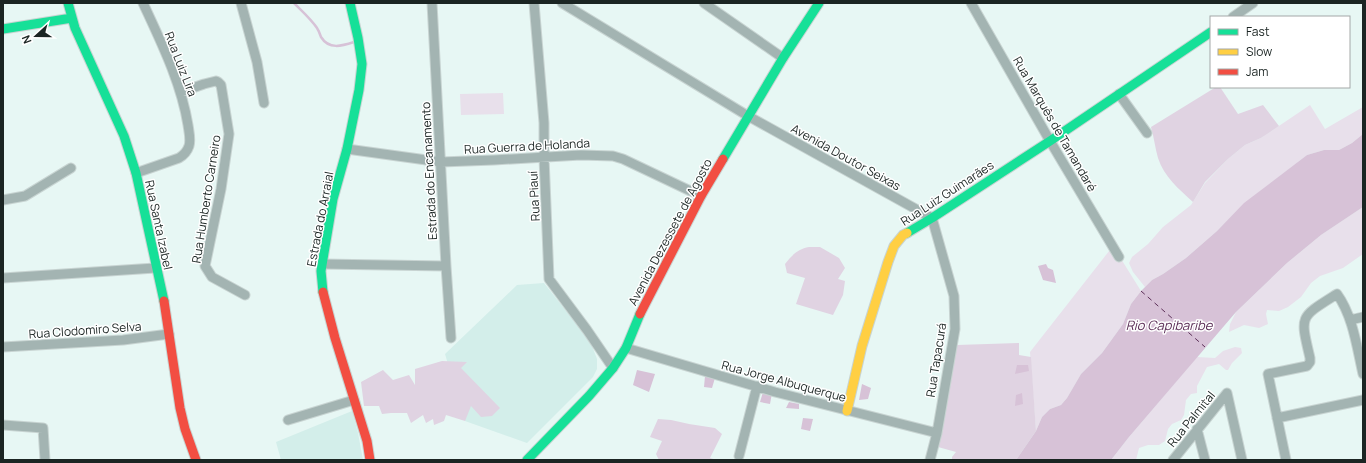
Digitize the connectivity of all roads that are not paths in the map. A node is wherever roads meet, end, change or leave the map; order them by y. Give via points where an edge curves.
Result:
1 (68, 3) edge
2 (143, 3) edge
3 (241, 3) edge
4 (350, 3) edge
5 (432, 3) edge
6 (534, 3) edge
7 (562, 3) edge
8 (704, 3) edge
9 (820, 3) edge
10 (971, 3) edge
11 (1253, 3) edge
12 (1234, 16) edge
13 (72, 18) junction
14 (3, 29) edge
15 (1210, 33) edge
16 (783, 58) junction
17 (181, 92) junction
18 (1119, 94) junction
19 (264, 103) dead end
20 (748, 116) junction
21 (1147, 133) dead end
22 (1050, 141) junction
23 (347, 148) junction
24 (544, 157) junction
25 (441, 162) junction
26 (71, 168) dead end
27 (136, 173) junction
28 (701, 196) junction
29 (3, 200) edge
30 (932, 218) junction
31 (1119, 257) dead end
32 (322, 264) junction
33 (446, 266) junction
34 (155, 268) junction
35 (3, 278) edge
36 (245, 295) dead end
37 (1363, 317) edge
38 (1350, 320) junction
39 (169, 334) junction
40 (451, 338) dead end
41 (3, 347) edge
42 (626, 348) junction
43 (1361, 357) edge
44 (613, 368) junction
45 (1363, 374) edge
46 (756, 386) junction
47 (354, 400) junction
48 (1363, 400) edge
49 (847, 411) junction
50 (1277, 418) junction
51 (288, 420) dead end
52 (3, 425) edge
53 (1197, 429) junction
54 (937, 433) junction
55 (740, 456) dead end
56 (45, 460) edge
57 (196, 460) edge
58 (370, 460) edge
59 (527, 460) edge
60 (930, 460) edge
61 (1173, 460) edge
62 (1205, 460) edge
63 (1242, 460) edge
64 (1286, 460) edge

1 - 13 street, Rua Santa Izabel
2 - 17 street, Rua Luiz Lira
3 - 19 street via 257,62
4 - 23 street, Estrada do Arraial via 362,64
5 - 25 street, Estrada do Encanamento
6 - 24 street, Rua Piauí via 544,123
7 - 20 street, Avenida Doutor Seixas
8 - 16 street
9 - 16 street, Avenida Dezessete de Agosto
10 - 22 street, Rua Marquês de Tamandaré
11 - 12 street
13 - 14 street
13 - 27 street, Rua Santa Izabel via 124,136
15 - 18 street, Rua Luiz Guimarães
16 - 20 street, Avenida Dezessete de Agosto
17 - 27 street, Rua Luiz Lira via 190,137 187,151 179,158
17 - 36 street, Rua Humberto Carneiro via 216,81 221,85 229,134 205,266 212,277
18 - 21 street
18 - 22 street, Rua Luiz Guimarães
20 - 28 street, Avenida Dezessete de Agosto
20 - 30 street, Avenida Doutor Seixas
22 - 30 street, Rua Luiz Guimarães
22 - 31 street, Rua Marquês de Tamandaré
23 - 25 street, Rua Guerra de Holanda
23 - 32 street, Estrada do Arraial via 333,199
24 - 25 street, Rua Guerra de Holanda
24 - 28 street, Rua Guerra de Holanda via 613,156
24 - 44 street, Rua Piauí via 549,279
25 - 33 street, Estrada do Encanamento
26 - 29 street via 25,196
27 - 34 street, Rua Santa Izabel
28 - 42 street, Avenida Dezessete de Agosto via 644,307
30 - 49 street, Rua Luiz Guimarães via 903,235 894,246 862,346
30 - 54 street, Rua Tapacurá via 954,296 955,310 955,329
32 - 33 street
32 - 47 street, Estrada do Arraial via 323,291
33 - 40 street, Estrada do Encanamento
34 - 35 street
34 - 39 street, Rua Santa Izabel
37 - 38 street
38 - 43 street
38 - 50 street via 1337,294 1310,311 1304,322 1310,362 1307,366 1268,374
39 - 41 street, Rua Clodomiro Selva via 123,340
39 - 57 street, Rua Santa Izabel via 180,408
42 - 44 street, Avenida Dezessete de Agosto
42 - 46 street, Rua Jorge Albuquerque
43 - 45 street
44 - 59 street, Avenida Dezessete de Agosto
46 - 49 street, Rua Jorge Albuquerque
46 - 55 street
47 - 51 street
47 - 58 street, Estrada do Arraial
48 - 50 street
49 - 54 street, Rua Jorge Albuquerque
50 - 64 street
52 - 56 street via 43,428
53 - 61 street, Rua Palmital
53 - 62 street
53 - 63 street, Rua Palmital via 1227,393
54 - 60 street, Rua Tapacurá

